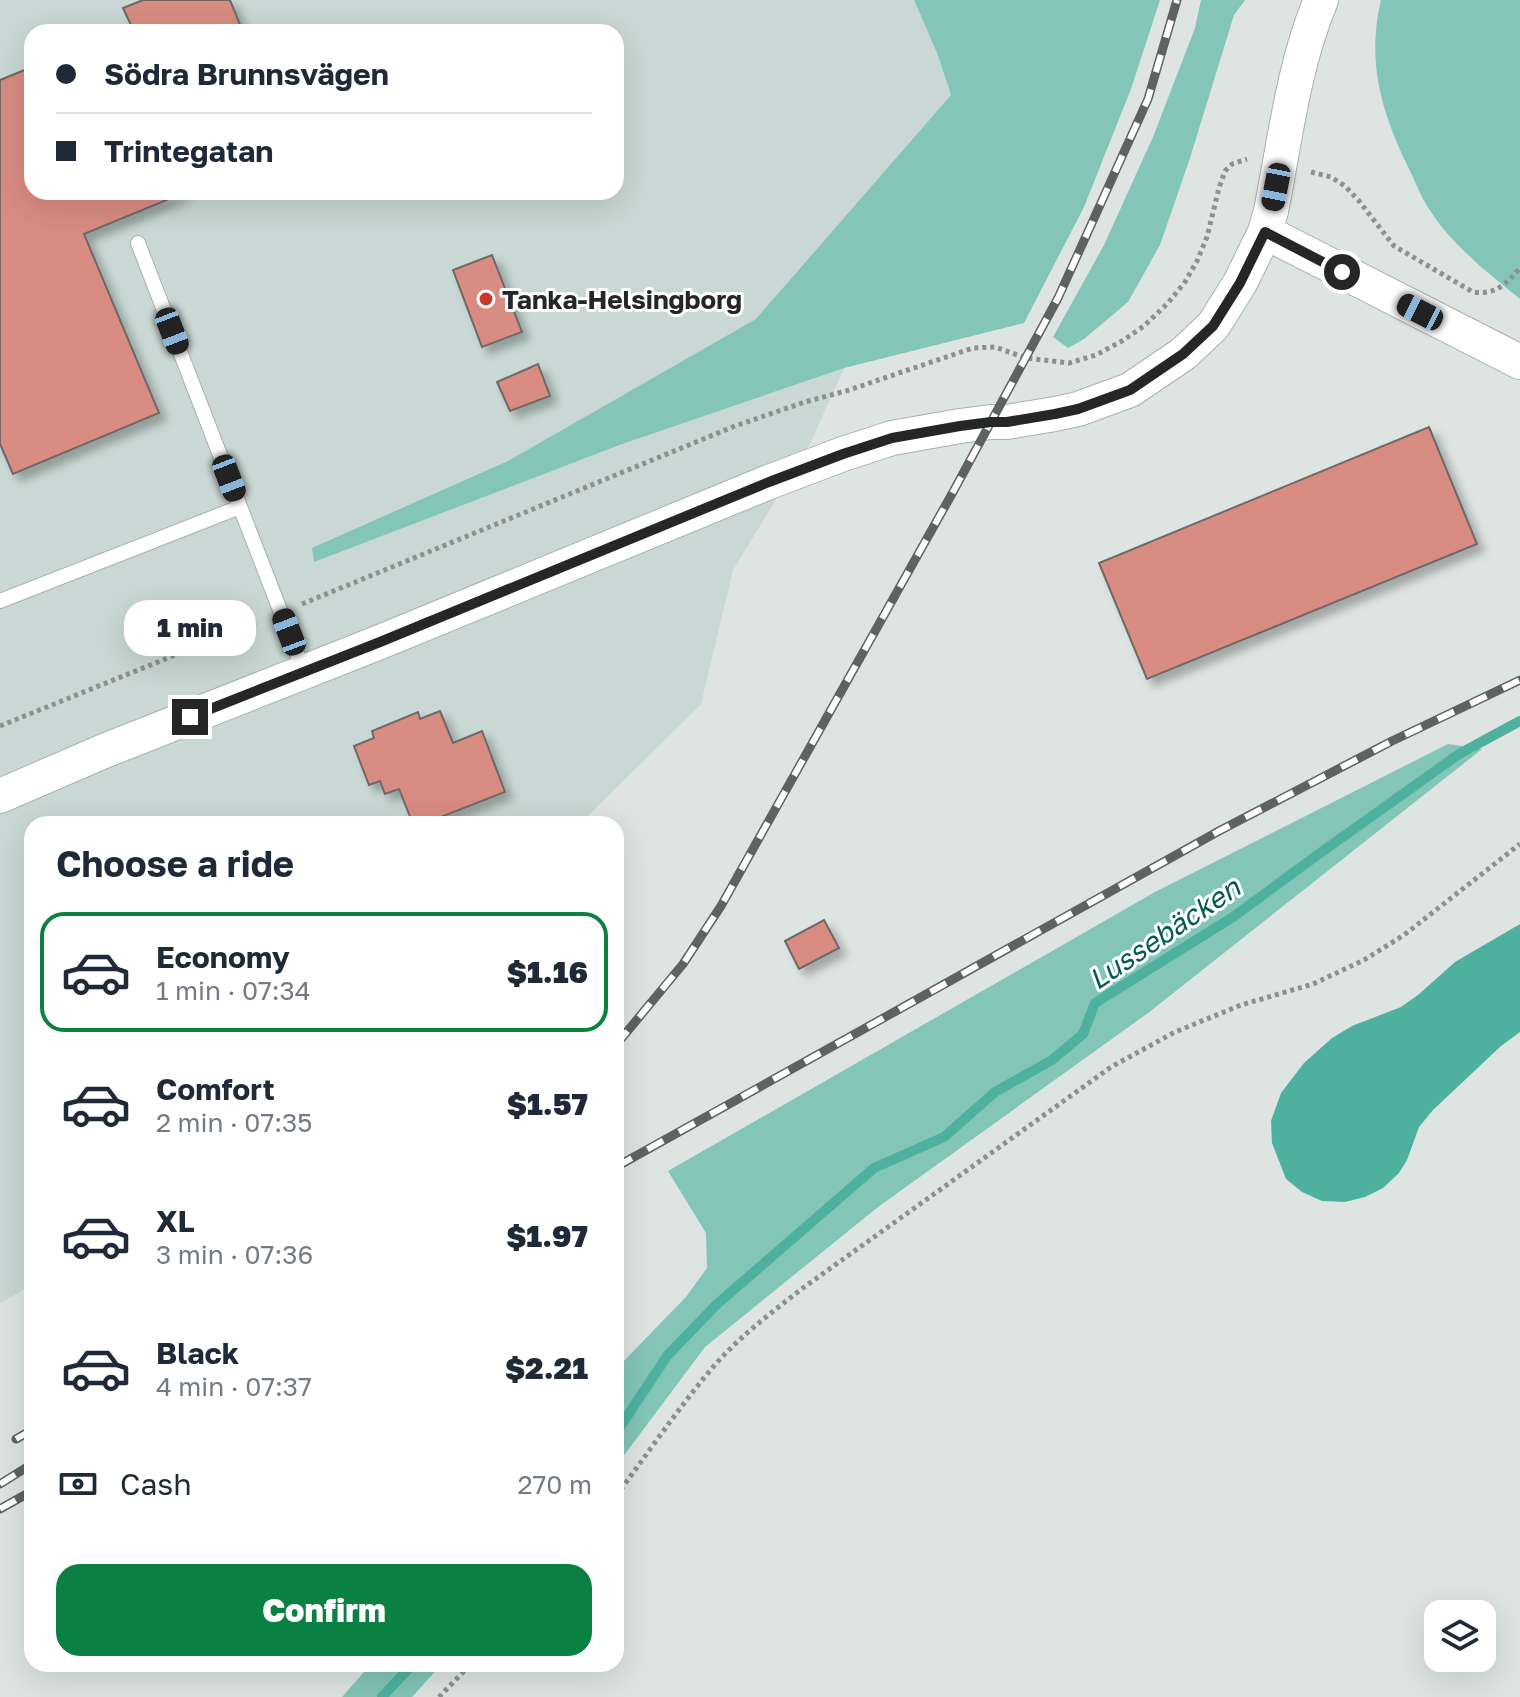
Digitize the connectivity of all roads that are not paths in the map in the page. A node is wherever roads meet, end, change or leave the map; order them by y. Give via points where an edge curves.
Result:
1 (1321, 0) edge
2 (1265, 232) junction
3 (138, 243) dead end
4 (1520, 362) edge
5 (240, 507) junction
6 (0, 601) edge
7 (304, 672) junction
8 (0, 796) edge

1 - 2 street via 1301,62
2 - 4 street
2 - 7 street via 1213,326 1130,390 1066,411 892,438 843,454
3 - 5 lane
5 - 6 lane
5 - 7 lane
7 - 8 street

